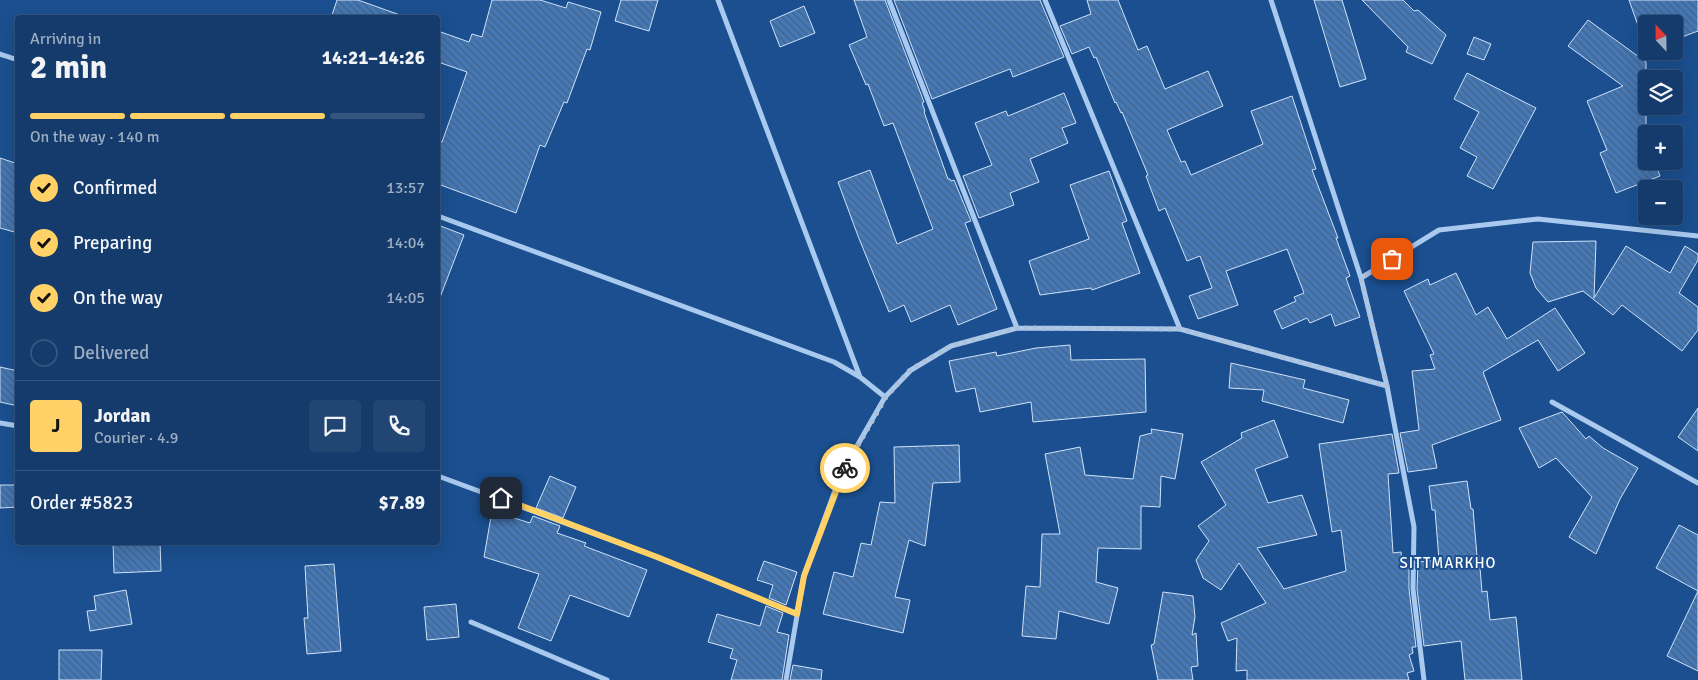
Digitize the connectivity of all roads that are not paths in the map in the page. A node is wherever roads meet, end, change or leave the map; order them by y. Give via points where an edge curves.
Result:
1 (718, 0) edge
2 (890, 0) edge
3 (1046, 0) edge
4 (1271, 0) edge
5 (0, 54) edge
6 (15, 59) edge
7 (440, 217) edge
8 (1698, 236) edge
9 (1361, 278) junction
10 (1017, 328) junction
11 (1180, 329) junction
12 (860, 378) junction
13 (1387, 386) junction
14 (886, 397) junction
15 (1552, 402) dead end
16 (0, 423) edge
17 (15, 426) edge
18 (440, 477) edge
19 (1698, 483) edge
20 (797, 614) junction
21 (472, 622) dead end
22 (607, 680) edge
23 (786, 680) edge
24 (1424, 680) edge

1 - 12 street
2 - 10 street
3 - 11 street
4 - 9 street
5 - 6 street
7 - 12 street via 834,362
8 - 9 street via 1538,219 1439,230
9 - 13 street
10 - 11 street
10 - 14 street via 951,346 910,370
11 - 13 street
12 - 14 street
13 - 24 street via 1414,527 1413,588
14 - 20 street via 842,474 804,576
15 - 19 street
16 - 17 street
18 - 20 street via 657,557
20 - 23 street
21 - 22 street

